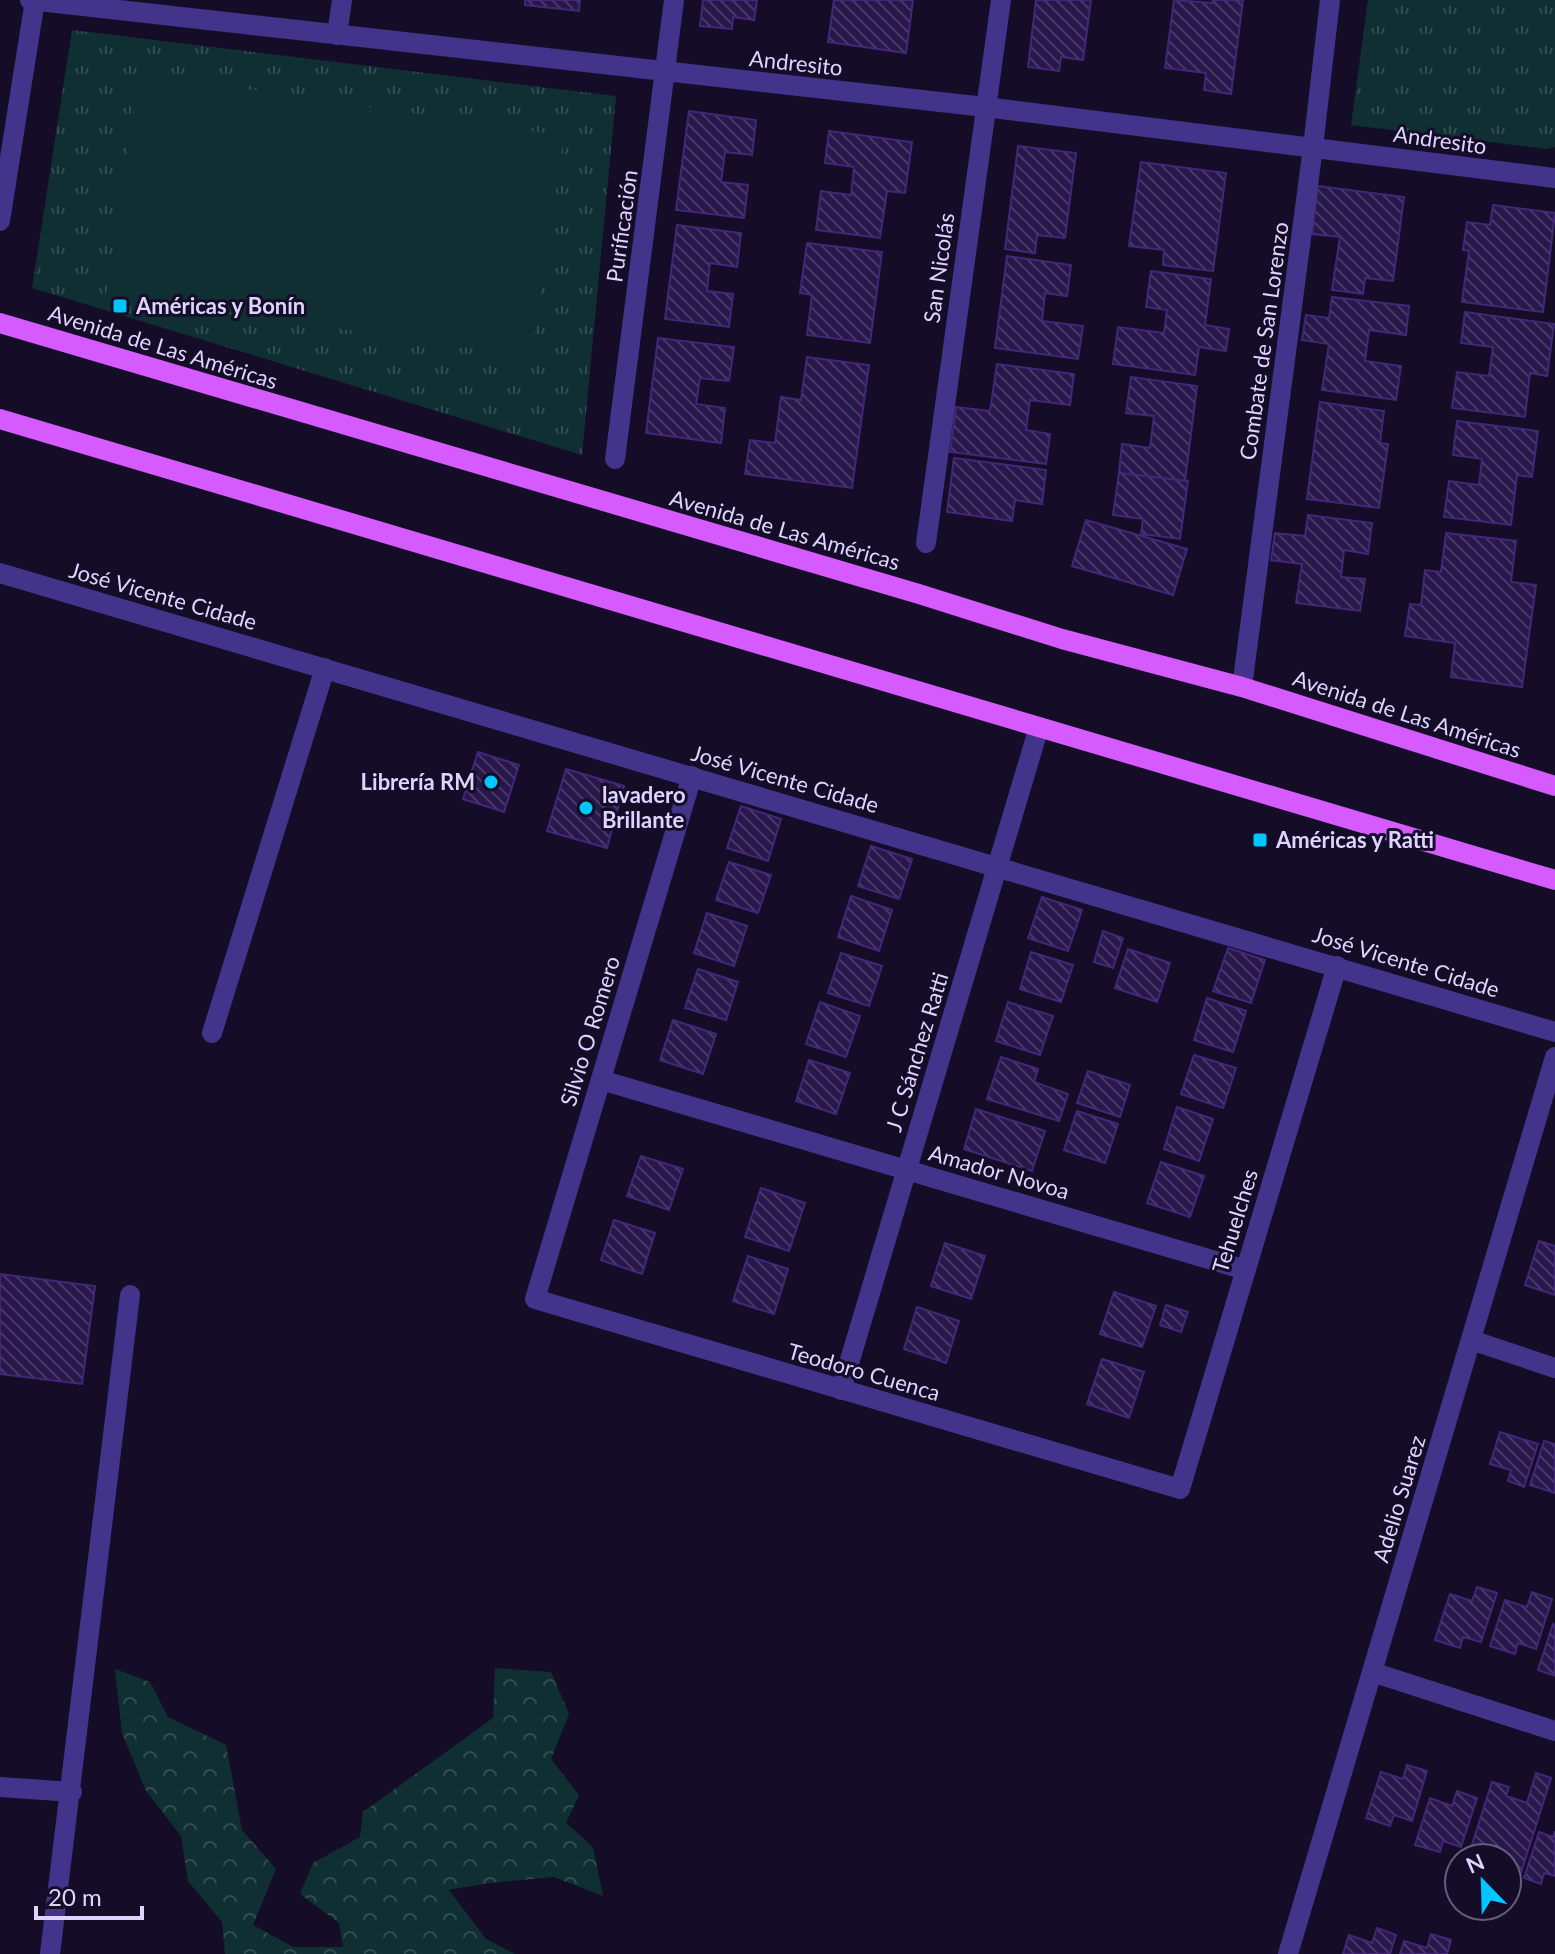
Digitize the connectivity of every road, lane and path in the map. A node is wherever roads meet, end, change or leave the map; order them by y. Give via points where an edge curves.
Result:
1 (33, 0) edge
2 (342, 0) edge
3 (674, 0) edge
4 (1001, 0) edge
5 (1330, 0) edge
6 (337, 35) junction
7 (666, 73) junction
8 (985, 107) junction
9 (1313, 147) junction
10 (1555, 178) edge
11 (0, 221) edge
12 (0, 323) edge
13 (0, 419) edge
14 (615, 459) dead end
15 (926, 543) dead end
16 (0, 573) edge
17 (325, 668) junction
18 (1242, 687) junction
19 (1039, 727) junction
20 (692, 776) junction
21 (1555, 786) edge
22 (998, 866) junction
23 (1555, 880) edge
24 (1337, 966) junction
25 (1555, 1032) edge
26 (212, 1033) dead end
27 (1555, 1057) edge
28 (601, 1080) junction
29 (907, 1170) junction
30 (1246, 1270) junction
31 (130, 1295) dead end
32 (535, 1299) joint
33 (1471, 1340) junction
34 (1555, 1368) edge
35 (841, 1390) junction
36 (1180, 1489) joint
37 (1372, 1672) junction
38 (1555, 1731) edge
39 (0, 1787) edge
40 (72, 1792) junction
41 (50, 1954) edge
42 (1288, 1954) edge

1 - 6 street, Andresito
1 - 11 street
2 - 6 street
3 - 7 street, Purificación
4 - 8 street, San Nicolás
5 - 9 street, Combate de San Lorenzo
6 - 7 street, Andresito
7 - 8 street, Andresito
7 - 14 street, Purificación
8 - 9 street, Andresito
8 - 15 street, San Nicolás
9 - 10 street, Andresito
9 - 18 street, Combate de San Lorenzo
12 - 18 main road, Avenida de Las Américas via 1062,639
13 - 19 main road
16 - 17 street, José Vicente Cidade
17 - 20 street, José Vicente Cidade
17 - 26 street
18 - 21 main road, Avenida de Las Américas
19 - 22 street, J C Sánchez Ratti
19 - 23 main road
20 - 22 street, José Vicente Cidade
20 - 28 street, Silvio O Romero
22 - 24 street, José Vicente Cidade
22 - 29 street, J C Sánchez Ratti
24 - 25 street, José Vicente Cidade
24 - 30 street, Tehuelches
27 - 33 street, Adelio Suarez
28 - 29 street, Amador Novoa
28 - 32 street, Silvio O Romero
29 - 30 street, Amador Novoa
29 - 35 street, J C Sánchez Ratti
30 - 36 street, Tehuelches
31 - 40 street
32 - 35 street, Teodoro Cuenca
33 - 34 street
33 - 37 street, Adelio Suarez
35 - 36 street, Teodoro Cuenca
37 - 38 street
37 - 42 street, Adelio Suarez
39 - 40 street
40 - 41 street

